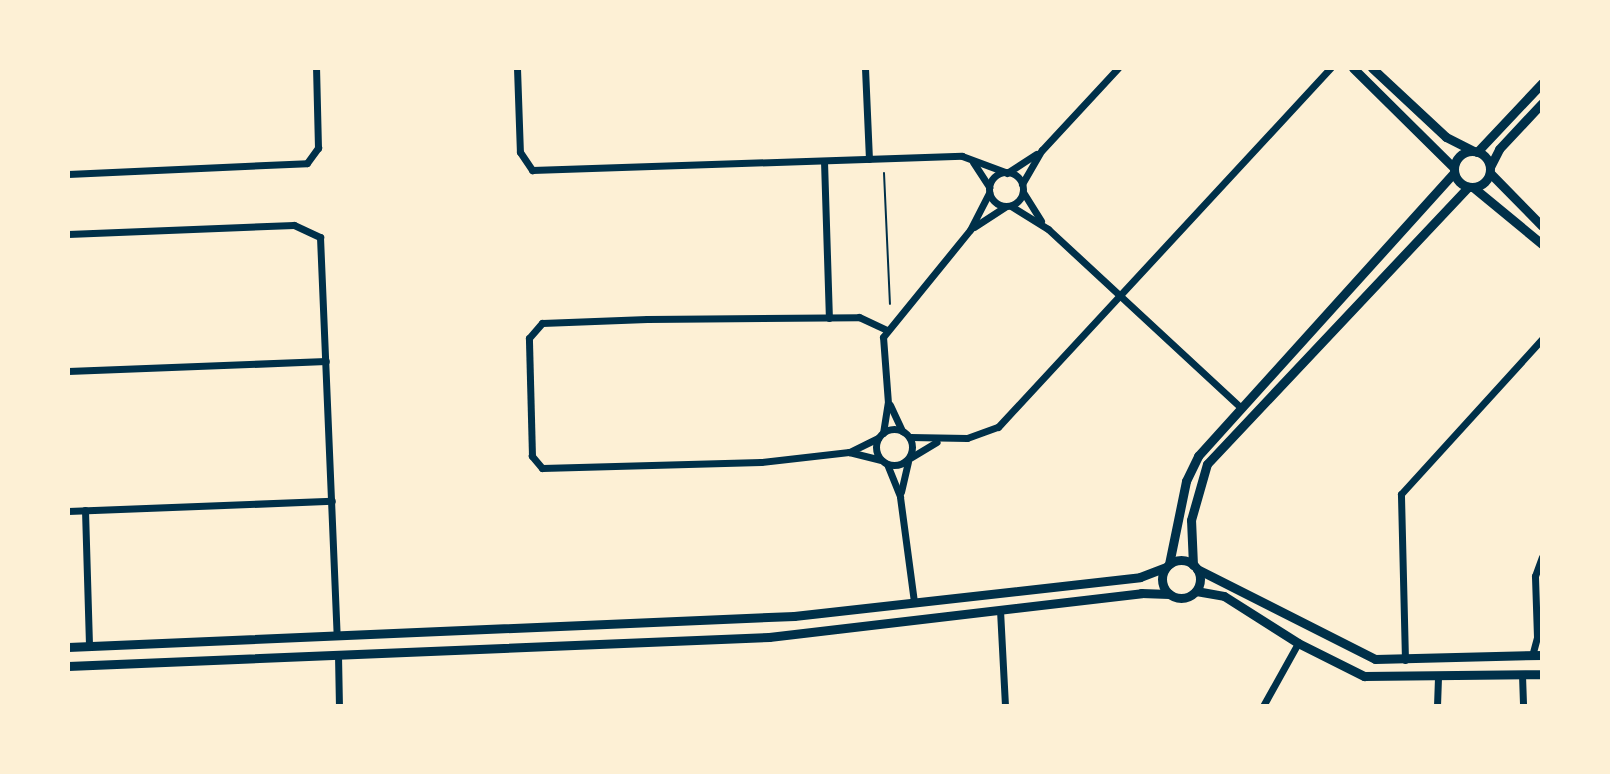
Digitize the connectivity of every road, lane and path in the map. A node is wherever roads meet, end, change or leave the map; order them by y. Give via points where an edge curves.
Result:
1 (316, 68) edge
2 (517, 68) edge
3 (865, 68) edge
4 (1118, 68) edge
5 (1331, 68) edge
6 (1353, 68) edge
7 (1372, 68) edge
8 (1542, 83) edge
9 (1542, 103) edge
10 (1042, 150) junction
11 (1476, 152) junction
12 (869, 159) junction
13 (971, 160) junction
14 (824, 161) junction
15 (1454, 170) junction
16 (1490, 170) junction
17 (1006, 172) junction
18 (884, 173) dead end
19 (68, 174) edge
20 (1023, 188) junction
21 (1471, 188) junction
22 (989, 190) junction
23 (1008, 206) junction
24 (1542, 226) edge
25 (1048, 229) junction
26 (970, 230) junction
27 (68, 234) edge
28 (1542, 244) edge
29 (1120, 296) junction
30 (890, 304) dead end
31 (829, 318) junction
32 (887, 330) junction
33 (1542, 339) edge
34 (326, 361) junction
35 (68, 371) edge
36 (888, 403) junction
37 (1241, 408) junction
38 (1251, 417) junction
39 (902, 431) junction
40 (880, 435) junction
41 (910, 437) junction
42 (939, 441) junction
43 (849, 452) junction
44 (909, 459) junction
45 (884, 463) junction
46 (900, 497) junction
47 (332, 501) junction
48 (85, 510) junction
49 (68, 511) edge
50 (1542, 557) edge
51 (1168, 566) junction
52 (1195, 567) junction
53 (998, 591) junction
54 (1196, 591) junction
55 (1169, 594) junction
56 (914, 602) junction
57 (1000, 610) junction
58 (916, 621) junction
59 (337, 636) junction
60 (1298, 643) junction
61 (68, 647) edge
62 (89, 647) junction
63 (338, 655) junction
64 (1537, 655) edge
65 (1405, 660) junction
66 (68, 666) edge
67 (1542, 674) edge
68 (1522, 675) junction
69 (1438, 678) junction
70 (339, 706) edge
71 (1005, 706) edge
72 (1263, 706) edge
73 (1437, 706) edge
74 (1523, 706) edge

1 - 19 street via 318,148 307,163
2 - 14 street via 520,152 532,170
3 - 12 street
4 - 10 street
5 - 29 street
6 - 15 street
7 - 11 street via 1446,137
8 - 11 street
9 - 16 street via 1499,149
10 - 17 street
10 - 20 street
11 - 15 street via 1460,156
11 - 16 street
12 - 13 street
12 - 14 street
13 - 17 street
13 - 22 street
14 - 31 street
15 - 21 street
15 - 37 street
16 - 21 street via 1484,183
16 - 24 street
17 - 20 street
17 - 22 street
18 - 30 path
20 - 23 street
20 - 25 street
21 - 28 street
21 - 38 street
22 - 23 street
22 - 26 street
23 - 25 street
23 - 26 street
25 - 29 street
26 - 32 street
27 - 34 street via 311,229 321,241
29 - 37 street
29 - 42 street via 998,427 982,435
31 - 32 street via 864,317
31 - 43 street via 536,325 528,347 532,456 538,466 557,470 761,462
32 - 36 street via 882,352
33 - 65 street via 1401,494
34 - 35 street
34 - 47 street
36 - 39 street
36 - 40 street
37 - 38 street
37 - 51 street via 1192,464
38 - 52 street via 1202,474 1189,535
39 - 40 street
39 - 41 street
40 - 43 street
40 - 45 street via 876,450
41 - 42 street
41 - 44 street
42 - 44 street
43 - 45 street
44 - 45 street
44 - 46 street
45 - 46 street
46 - 56 street
47 - 48 street
47 - 59 street
48 - 49 street
48 - 62 street
50 - 64 street via 1535,576
51 - 52 street via 1181,560
51 - 53 street via 1140,577
51 - 55 street via 1162,578
52 - 54 street
52 - 65 street via 1364,656
53 - 56 street
53 - 57 street
54 - 55 street via 1180,598
54 - 60 street via 1224,596
55 - 57 street
56 - 58 street
56 - 59 street via 794,616
57 - 58 street
57 - 71 street
58 - 63 street via 769,637
59 - 62 street
60 - 69 street via 1364,676
60 - 72 street
61 - 62 street
63 - 66 street
63 - 70 street
64 - 65 street
67 - 68 street
68 - 69 street
68 - 74 street
69 - 73 street

